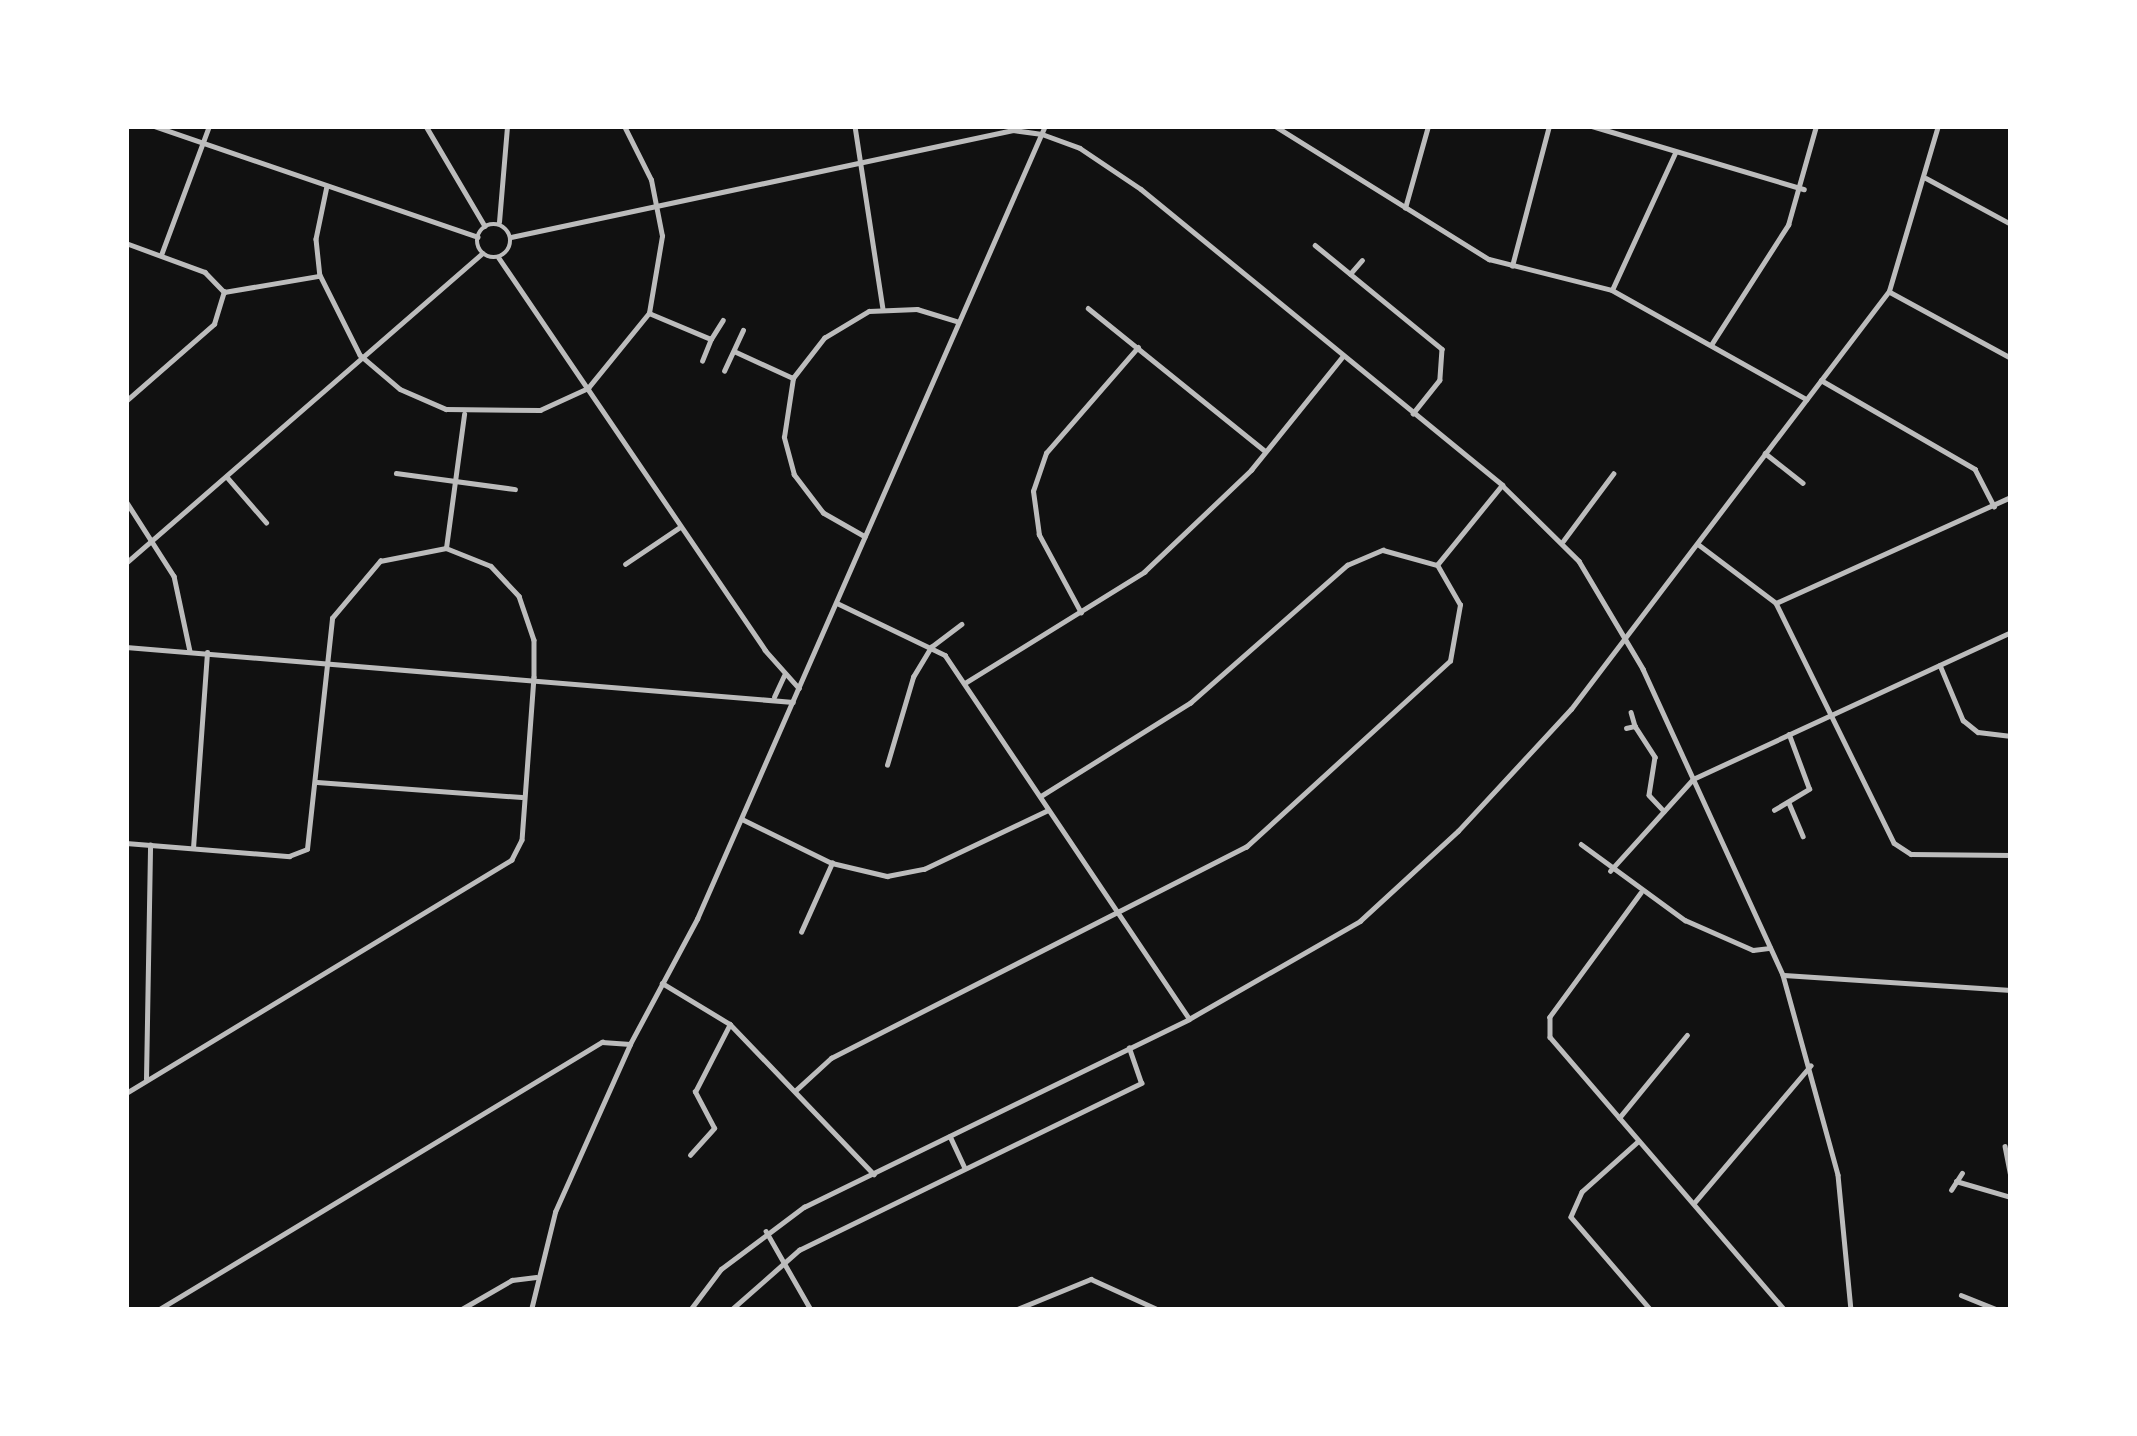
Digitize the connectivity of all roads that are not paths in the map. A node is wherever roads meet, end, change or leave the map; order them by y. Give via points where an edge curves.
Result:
1 (154, 126) edge
2 (209, 126) edge
3 (426, 126) edge
4 (507, 126) edge
5 (624, 126) edge
6 (855, 126) edge
7 (1045, 126) edge
8 (1275, 126) edge
9 (1428, 126) edge
10 (1549, 126) edge
11 (1592, 126) edge
12 (1816, 126) edge
13 (1938, 126) edge
14 (1042, 134) junction
15 (202, 143) junction
16 (1676, 152) junction
17 (861, 162) junction
18 (1926, 178) junction
19 (327, 186) junction
20 (1804, 189) junction
21 (658, 206) junction
22 (1405, 208) junction
23 (499, 224) junction
24 (2011, 224) edge
25 (485, 226) junction
26 (478, 237) junction
27 (511, 237) junction
28 (126, 243) edge
29 (1315, 245) dead end
30 (482, 253) junction
31 (161, 255) junction
32 (499, 258) junction
33 (1362, 260) dead end
34 (1512, 266) junction
35 (1350, 274) junction
36 (320, 275) junction
37 (1612, 290) junction
38 (1889, 291) junction
39 (224, 292) junction
40 (883, 308) junction
41 (1088, 308) dead end
42 (649, 313) junction
43 (723, 320) dead end
44 (956, 321) junction
45 (743, 330) dead end
46 (711, 339) junction
47 (1712, 345) junction
48 (1138, 347) junction
49 (734, 351) junction
50 (360, 355) junction
51 (1343, 356) junction
52 (2011, 358) edge
53 (702, 362) dead end
54 (724, 371) dead end
55 (793, 378) junction
56 (1821, 380) junction
57 (588, 388) junction
58 (1806, 399) junction
59 (126, 400) edge
60 (464, 413) junction
61 (1413, 414) junction
62 (1264, 452) junction
63 (1765, 453) junction
64 (396, 473) dead end
65 (1613, 474) dead end
66 (225, 475) junction
67 (455, 481) junction
68 (1803, 483) dead end
69 (1502, 485) junction
70 (515, 489) dead end
71 (2011, 497) edge
72 (126, 501) edge
73 (1994, 506) junction
74 (266, 522) dead end
75 (680, 527) junction
76 (865, 538) junction
77 (152, 540) junction
78 (1563, 541) junction
79 (1697, 543) junction
80 (446, 548) junction
81 (126, 562) edge
82 (625, 564) dead end
83 (1437, 565) junction
84 (837, 603) junction
85 (1776, 604) junction
86 (1081, 613) junction
87 (961, 624) dead end
88 (2011, 632) edge
89 (1625, 635) junction
90 (931, 646) junction
91 (126, 647) edge
92 (190, 651) junction
93 (207, 652) junction
94 (328, 661) junction
95 (1940, 664) junction
96 (784, 676) junction
97 (534, 677) junction
98 (964, 683) junction
99 (799, 688) junction
100 (774, 697) junction
101 (793, 702) junction
102 (1631, 712) dead end
103 (1830, 715) junction
104 (1635, 726) junction
105 (1626, 728) dead end
106 (1789, 735) junction
107 (2011, 736) edge
108 (887, 765) dead end
109 (1693, 779) junction
110 (317, 782) junction
111 (1040, 796) junction
112 (522, 797) junction
113 (1789, 803) junction
114 (1048, 810) junction
115 (1774, 810) dead end
116 (1664, 812) junction
117 (742, 819) junction
118 (1803, 836) dead end
119 (126, 843) edge
120 (1581, 844) dead end
121 (150, 845) junction
122 (193, 848) junction
123 (2011, 855) edge
124 (832, 863) junction
125 (1610, 871) junction
126 (1641, 893) junction
127 (1120, 915) junction
128 (801, 932) dead end
129 (1770, 948) junction
130 (1783, 975) junction
131 (662, 983) junction
132 (2011, 990) edge
133 (1189, 1018) junction
134 (730, 1024) junction
135 (1687, 1035) dead end
136 (630, 1044) junction
137 (1130, 1048) junction
138 (1810, 1066) junction
139 (146, 1082) junction
140 (795, 1090) junction
141 (126, 1094) edge
142 (1619, 1118) junction
143 (950, 1136) junction
144 (1639, 1141) junction
145 (2005, 1145) dead end
146 (690, 1155) dead end
147 (964, 1168) junction
148 (1962, 1173) dead end
149 (874, 1174) junction
150 (2011, 1176) edge
151 (1956, 1181) junction
152 (1952, 1190) dead end
153 (2011, 1197) edge
154 (1694, 1204) junction
155 (766, 1232) junction
156 (782, 1262) junction
157 (538, 1277) junction
158 (1976, 1287) dead end
159 (1961, 1295) dead end
160 (1975, 1298) junction
161 (158, 1310) edge
162 (460, 1310) edge
163 (531, 1310) edge
164 (690, 1310) edge
165 (731, 1310) edge
166 (811, 1310) edge
167 (1015, 1310) edge
168 (1160, 1310) edge
169 (1651, 1310) edge
170 (1785, 1310) edge
171 (1851, 1310) edge
172 (1998, 1310) edge

1 - 15 street
2 - 15 street
3 - 25 street
4 - 23 street
5 - 21 street
6 - 17 street
7 - 14 street
8 - 22 street
9 - 22 street
10 - 34 street
11 - 16 street
12 - 20 street
13 - 18 street
14 - 17 street via 1013,130
14 - 44 street
14 - 51 street via 1106,163
15 - 19 street
15 - 31 street
16 - 20 street
16 - 37 street
17 - 21 street
17 - 40 street
18 - 24 street
18 - 38 street
19 - 26 street
19 - 36 street via 316,239
20 - 47 street
21 - 27 street
21 - 42 street via 661,262
22 - 34 street
23 - 25 street
23 - 27 street
25 - 26 street
26 - 30 street
27 - 32 street
28 - 31 street
29 - 35 street
30 - 32 street
30 - 50 street
31 - 39 street via 205,272
32 - 57 street
33 - 35 street
34 - 37 street
35 - 61 street via 1442,349 1444,372
36 - 39 street
36 - 50 street
37 - 47 street
38 - 52 street
38 - 56 street
39 - 59 street via 214,323
40 - 44 street
40 - 55 street via 832,330
41 - 48 street
42 - 46 street
42 - 57 street
43 - 46 street
44 - 76 street
45 - 49 street
46 - 53 street
47 - 58 street
48 - 62 street
48 - 86 street via 1046,453 1033,491 1039,535
49 - 54 street
49 - 55 street
50 - 60 street via 400,389
50 - 66 street
51 - 61 street
51 - 62 street
55 - 76 street via 784,422 794,475 823,513
56 - 58 street
56 - 73 street via 1975,469
57 - 60 street via 540,410
57 - 75 street
58 - 63 street
60 - 67 street
61 - 69 street
62 - 86 street via 1183,538
63 - 68 street
63 - 79 street
64 - 67 street
65 - 78 street
66 - 74 street
66 - 77 street
67 - 70 street
67 - 80 street
69 - 78 street
69 - 83 street
71 - 73 street
72 - 77 street
73 - 85 street
75 - 82 street
75 - 96 street
76 - 84 street
77 - 81 street
77 - 92 street via 179,590
78 - 89 street
79 - 85 street
79 - 89 street
80 - 94 street via 394,555 365,572 332,617
80 - 97 street via 491,566 519,596 534,640
83 - 111 street via 1383,550 1347,565 1190,703
83 - 127 street via 1460,605 1450,662 1246,847
84 - 90 street
84 - 99 street
85 - 103 street
86 - 98 street
87 - 90 street
88 - 95 street
89 - 109 street
89 - 133 street via 1529,759 1360,921
90 - 98 street
90 - 108 street
91 - 92 street
92 - 93 street
93 - 94 street
93 - 122 street
94 - 97 street
94 - 110 street
95 - 103 street
95 - 107 street via 1964,720 1978,732
96 - 99 street
96 - 100 street
97 - 100 street
97 - 112 street
98 - 111 street
99 - 101 street
100 - 101 street
101 - 117 street
102 - 104 street
103 - 106 street
103 - 123 street via 1894,843 1911,854
104 - 105 street
104 - 116 street via 1655,757 1648,795
106 - 109 street
106 - 113 street via 1810,780 1805,795
109 - 116 street
109 - 129 street
110 - 112 street
110 - 122 street via 312,837 301,854
111 - 114 street
112 - 139 street via 517,852
113 - 115 street
113 - 118 street
114 - 124 street via 924,869 886,876
114 - 127 street
116 - 125 street
117 - 124 street
117 - 131 street
119 - 121 street
120 - 125 street
121 - 122 street
121 - 139 street
124 - 128 street
125 - 126 street
126 - 129 street via 1731,941
126 - 142 street via 1548,1026
127 - 133 street
127 - 140 street via 831,1058
129 - 130 street
130 - 132 street
130 - 138 street
131 - 134 street
131 - 136 street
133 - 137 street
134 - 140 street
134 - 146 street via 695,1092 714,1128
135 - 142 street
136 - 157 street via 555,1213
136 - 161 street via 616,1036 602,1042
137 - 143 street
137 - 147 street via 1141,1083
138 - 154 street
138 - 171 street via 1838,1174
139 - 141 street
140 - 149 street
142 - 144 street
143 - 147 street
143 - 149 street
144 - 154 street
144 - 169 street via 1582,1192 1571,1217
145 - 150 street
147 - 156 street
148 - 151 street
149 - 155 street
151 - 152 street
151 - 153 street
154 - 170 street
155 - 156 street
155 - 164 street via 721,1269
156 - 165 street
156 - 166 street
157 - 162 street via 512,1280
157 - 163 street
158 - 160 street
159 - 160 street
160 - 172 street
167 - 168 street via 1091,1279

